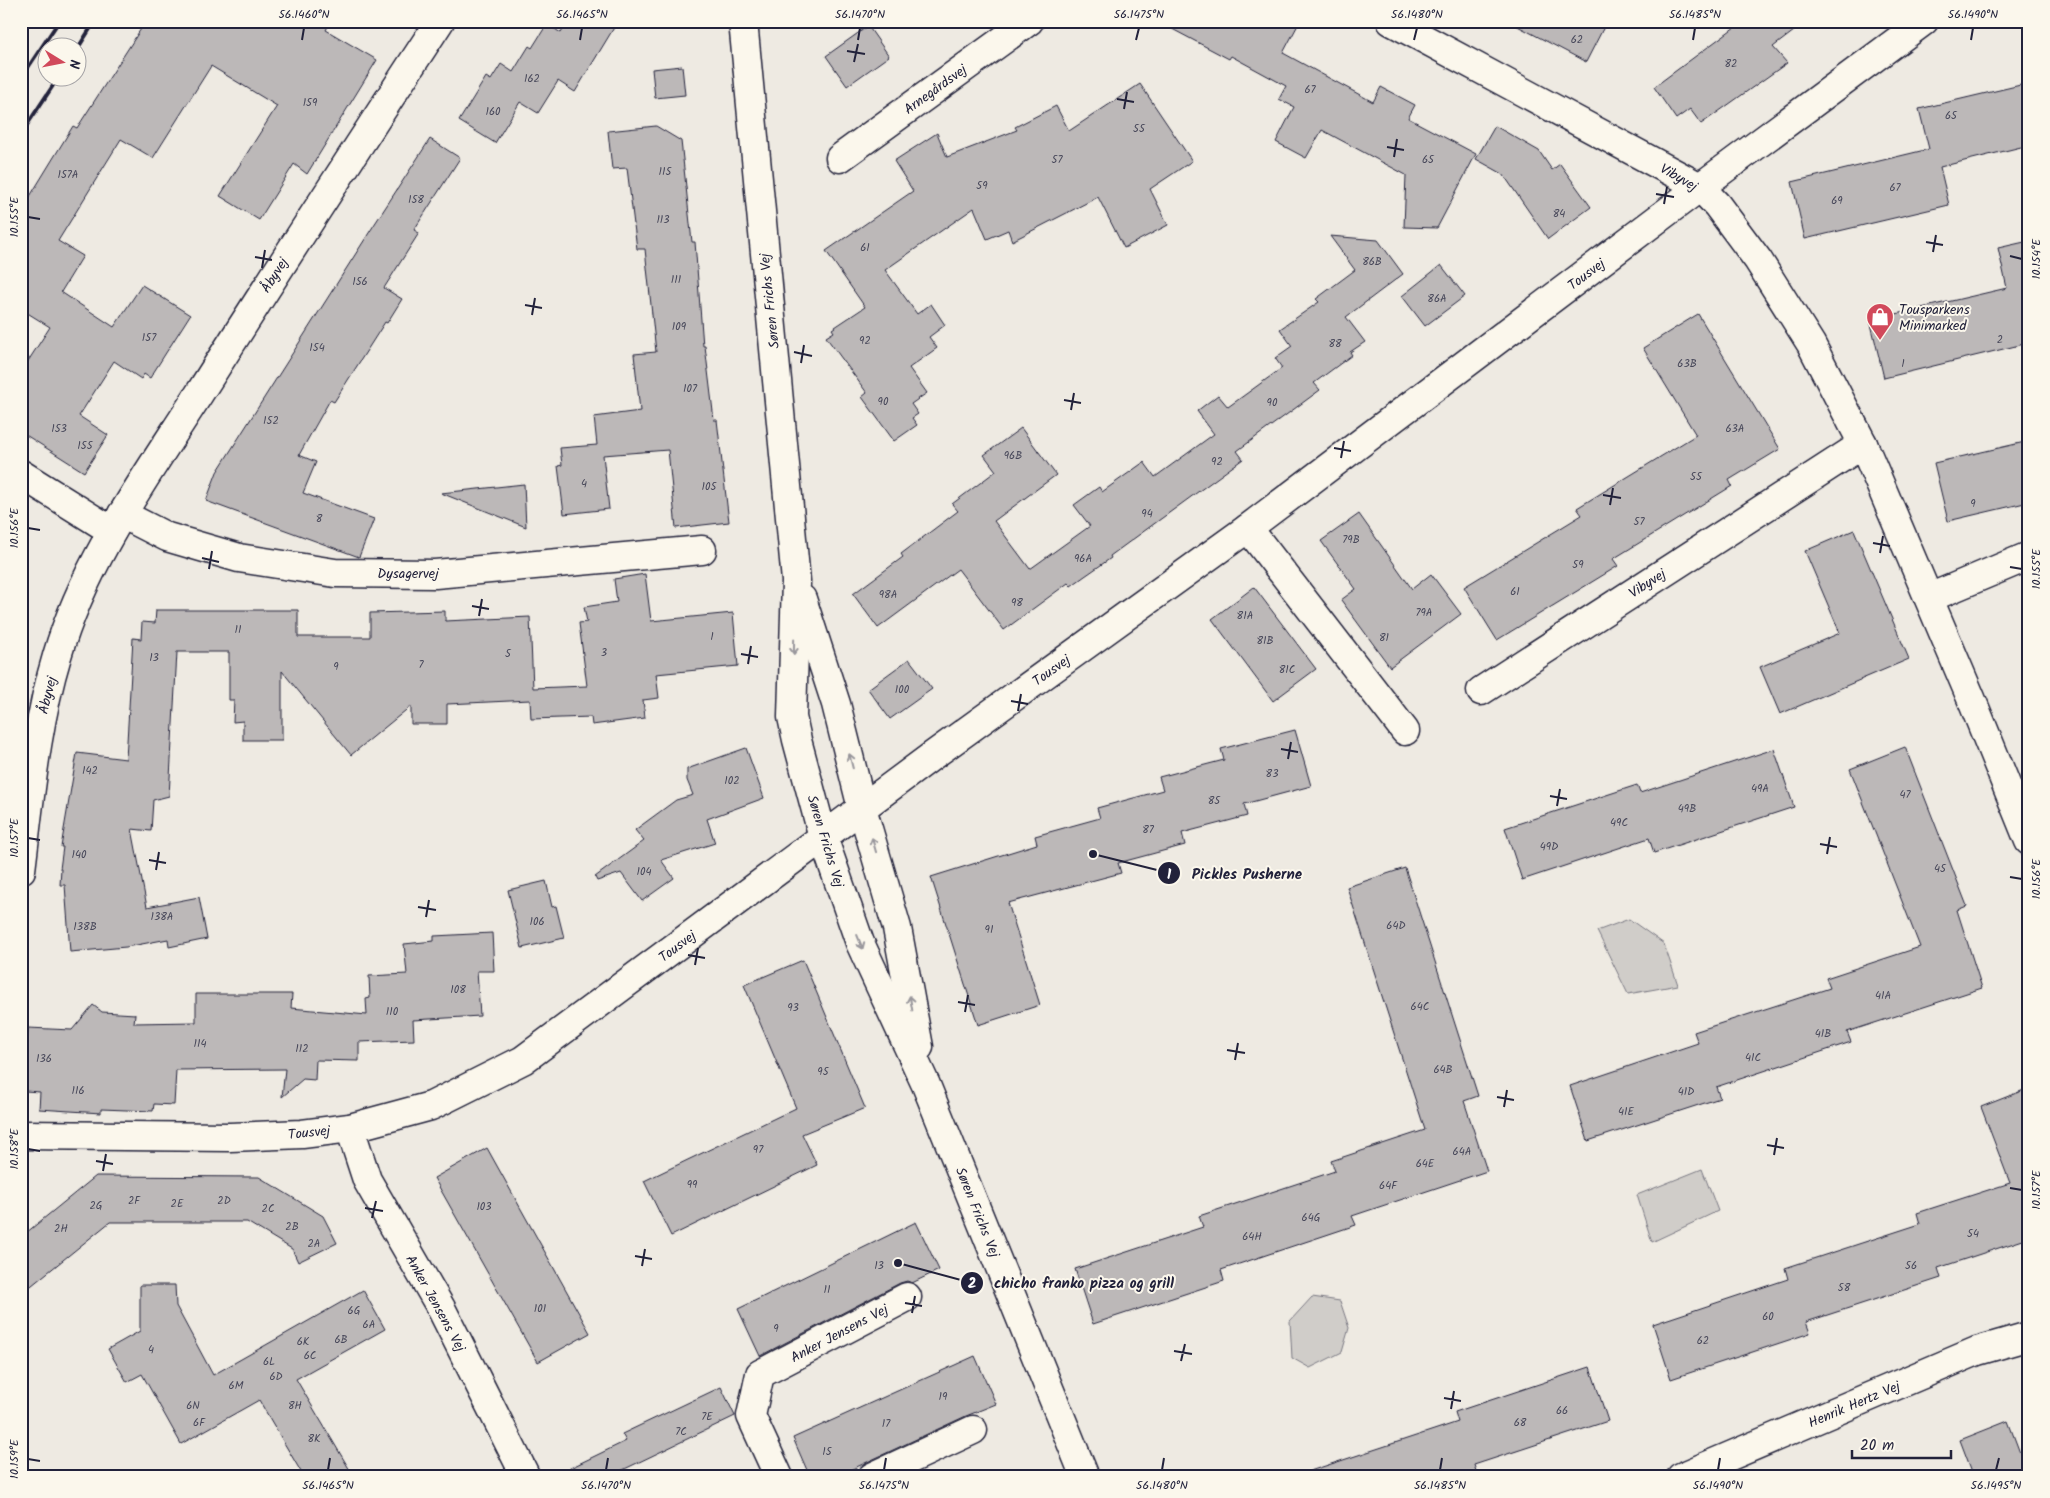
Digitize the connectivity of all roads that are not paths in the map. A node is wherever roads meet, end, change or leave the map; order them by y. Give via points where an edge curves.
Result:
1 (440, 21) edge
2 (743, 21) edge
3 (1029, 21) edge
4 (1391, 21) edge
5 (1924, 21) edge
6 (840, 158) dead end
7 (1700, 188) junction
8 (1863, 444) junction
9 (21, 474) edge
10 (117, 522) junction
11 (1248, 528) junction
12 (702, 550) dead end
13 (2029, 556) edge
14 (796, 581) junction
15 (1929, 598) junction
16 (1481, 691) dead end
17 (1405, 731) dead end
18 (862, 808) junction
19 (823, 837) junction
20 (2029, 841) edge
21 (21, 870) edge
22 (926, 1086) junction
23 (350, 1128) junction
24 (21, 1135) edge
25 (908, 1297) dead end
26 (2029, 1336) edge
27 (973, 1430) dead end
28 (526, 1477) edge
29 (779, 1477) edge
30 (872, 1477) edge
31 (1085, 1477) edge
32 (1681, 1477) edge

1 - 10 street, Åbyvej
2 - 14 street, Søren Frichs Vej
3 - 6 street, Arnegårdsvej
4 - 7 street, Vibyvej
5 - 7 street, Tousvej
7 - 8 street, Vibyvej via 1717,205 1758,260 1811,344
7 - 11 street, Tousvej
8 - 15 street, Vibyvej
8 - 16 street, Vibyvej
9 - 10 street
10 - 12 street, Dysagervej via 239,558 335,573 436,574
10 - 21 street, Åbyvej via 84,585 57,654 40,722
11 - 17 street
11 - 18 street, Tousvej
13 - 15 street
18 -> 14 street, Søren Frichs Vej via 836,704
14 -> 19 street, Søren Frichs Vej via 792,717
15 - 20 street, Vibyvej
18 - 19 street, Tousvej
22 -> 18 street, Søren Frichs Vej via 897,928
19 -> 22 street, Søren Frichs Vej via 860,943
19 - 23 street, Tousvej via 523,1060 431,1106
22 - 31 street, Søren Frichs Vej
23 - 24 street, Tousvej via 230,1137
23 - 28 street, Anker Jensens Vej via 367,1180 441,1308
25 - 29 street, Anker Jensens Vej via 760,1374 751,1416
26 - 32 street, Henrik Hertz Vej via 1977,1352
27 - 30 street

